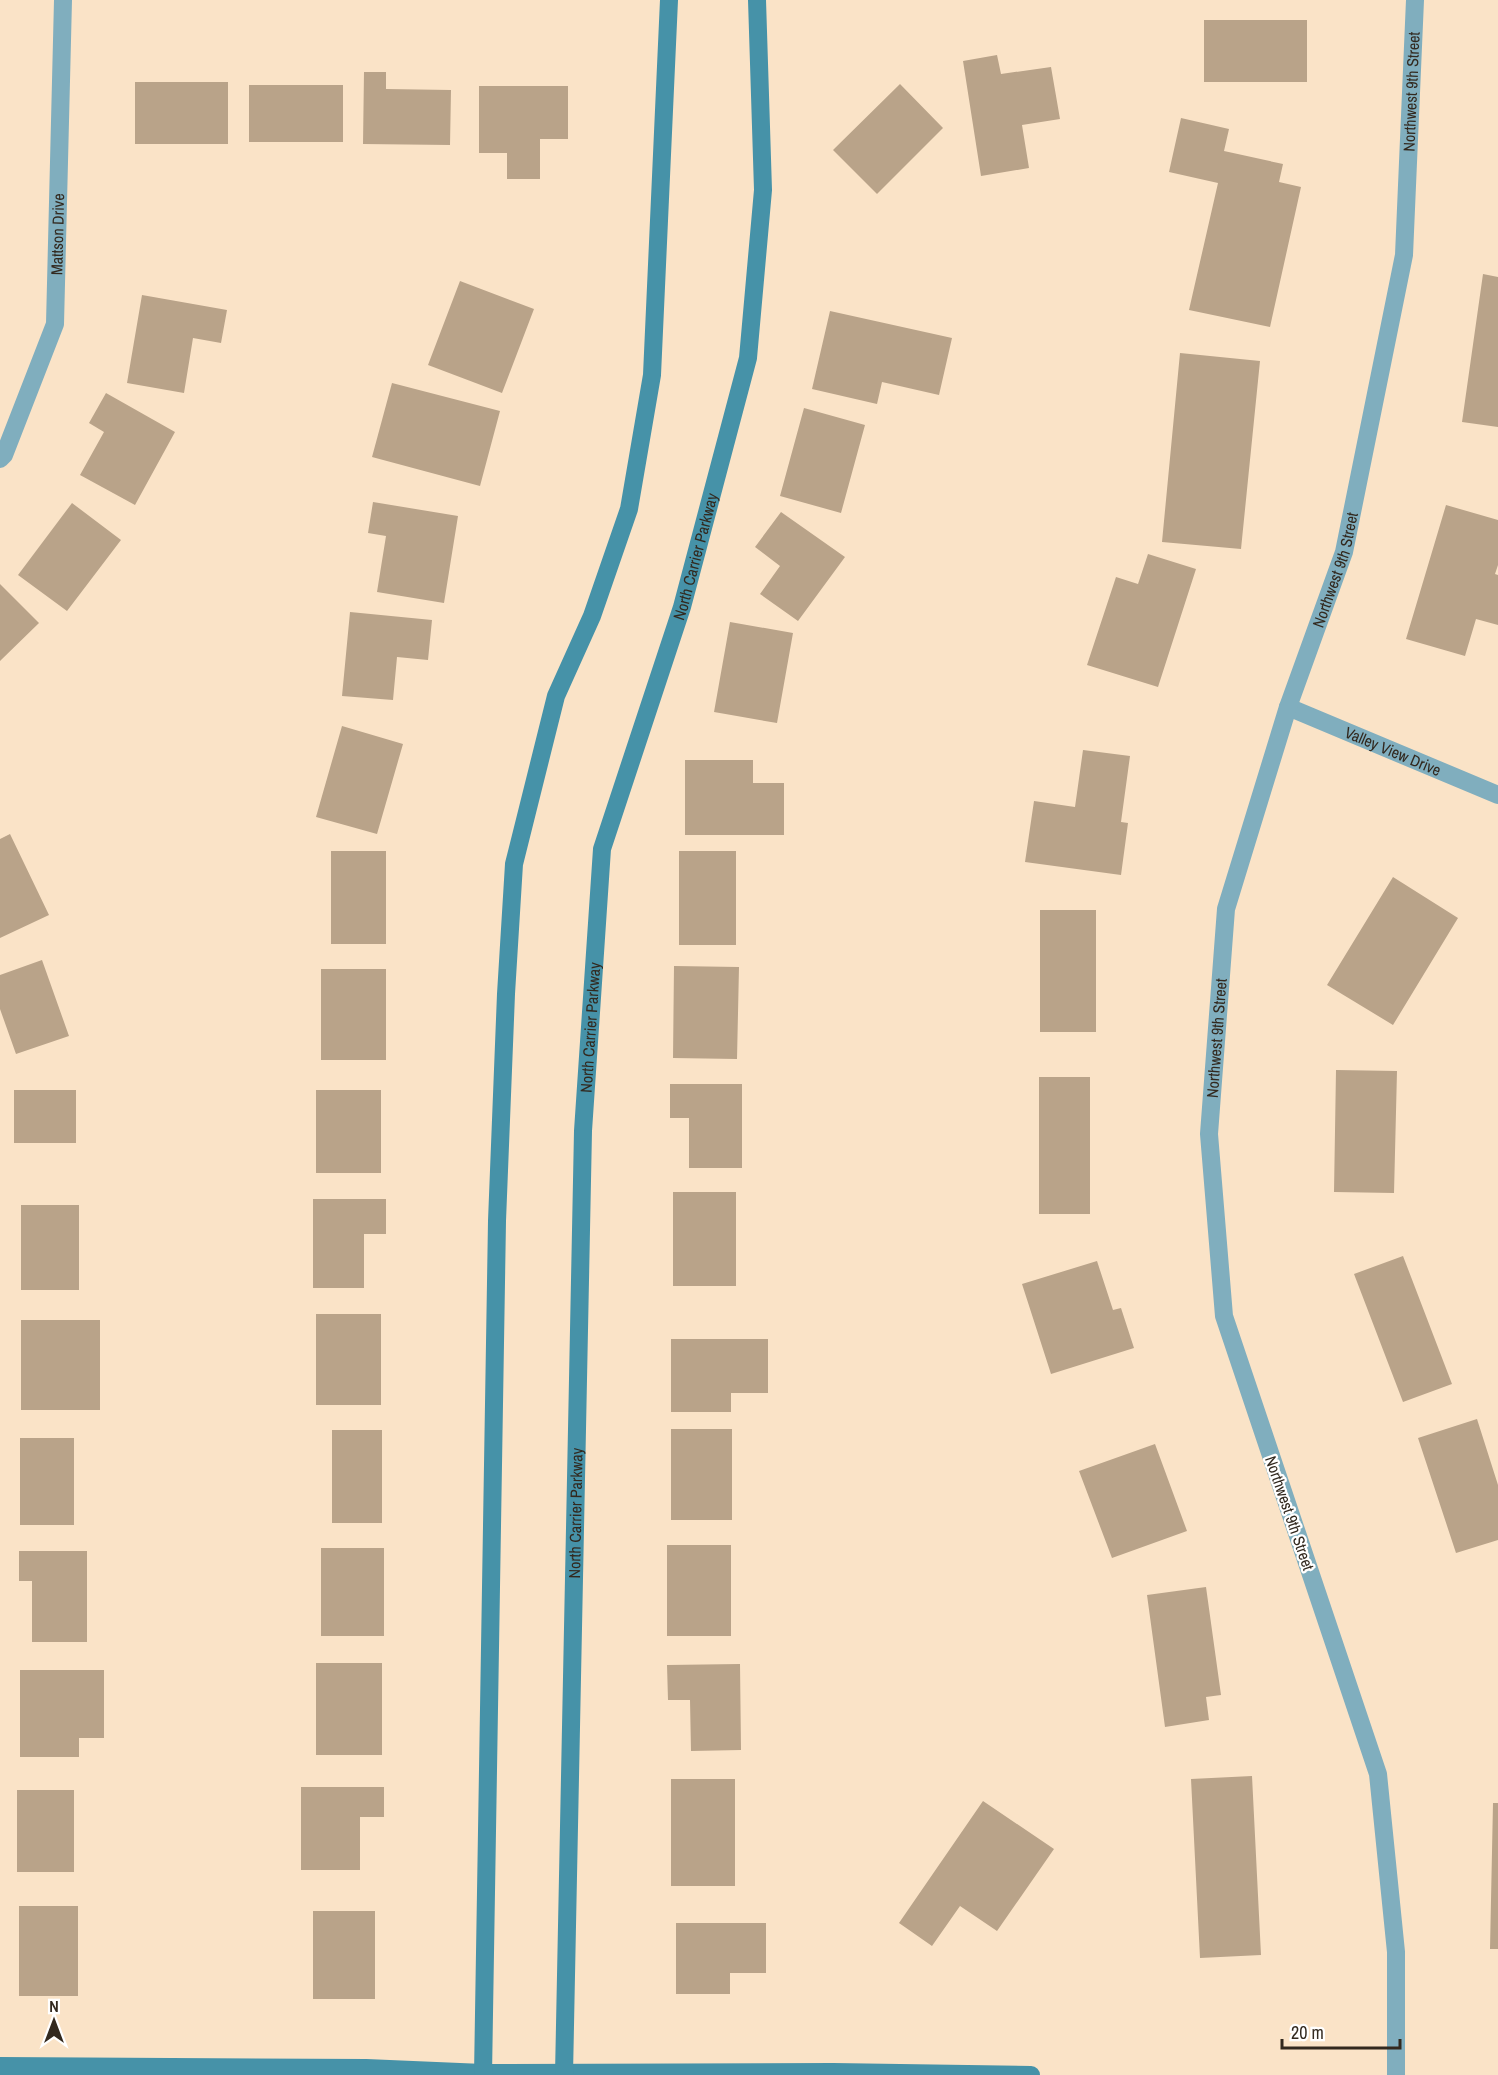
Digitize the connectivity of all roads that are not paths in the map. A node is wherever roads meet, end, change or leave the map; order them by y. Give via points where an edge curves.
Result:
1 (63, 0) edge
2 (669, 0) edge
3 (757, 0) edge
4 (1415, 0) edge
5 (0, 459) edge
6 (1288, 707) junction
7 (1498, 795) edge
8 (0, 2066) edge
9 (366, 2072) edge
10 (483, 2074) edge
11 (564, 2074) edge
12 (1031, 2075) edge
13 (1395, 2075) edge

1 - 5 street, Mattson Drive via 55,324
2 - 10 main road via 652,375 629,509 592,616 556,696 514,864 497,1221
3 - 11 main road, North Carrier Parkway via 763,190 748,358 682,607 602,849 583,1131
4 - 6 street, Northwest 9th Street via 1404,255 1344,552
6 - 7 street, Valley View Drive
6 - 13 street, Northwest 9th Street via 1226,909 1209,1134 1224,1316 1378,1774 1396,1952
8 - 9 main road
9 - 10 main road
10 - 11 main road
11 - 12 main road

